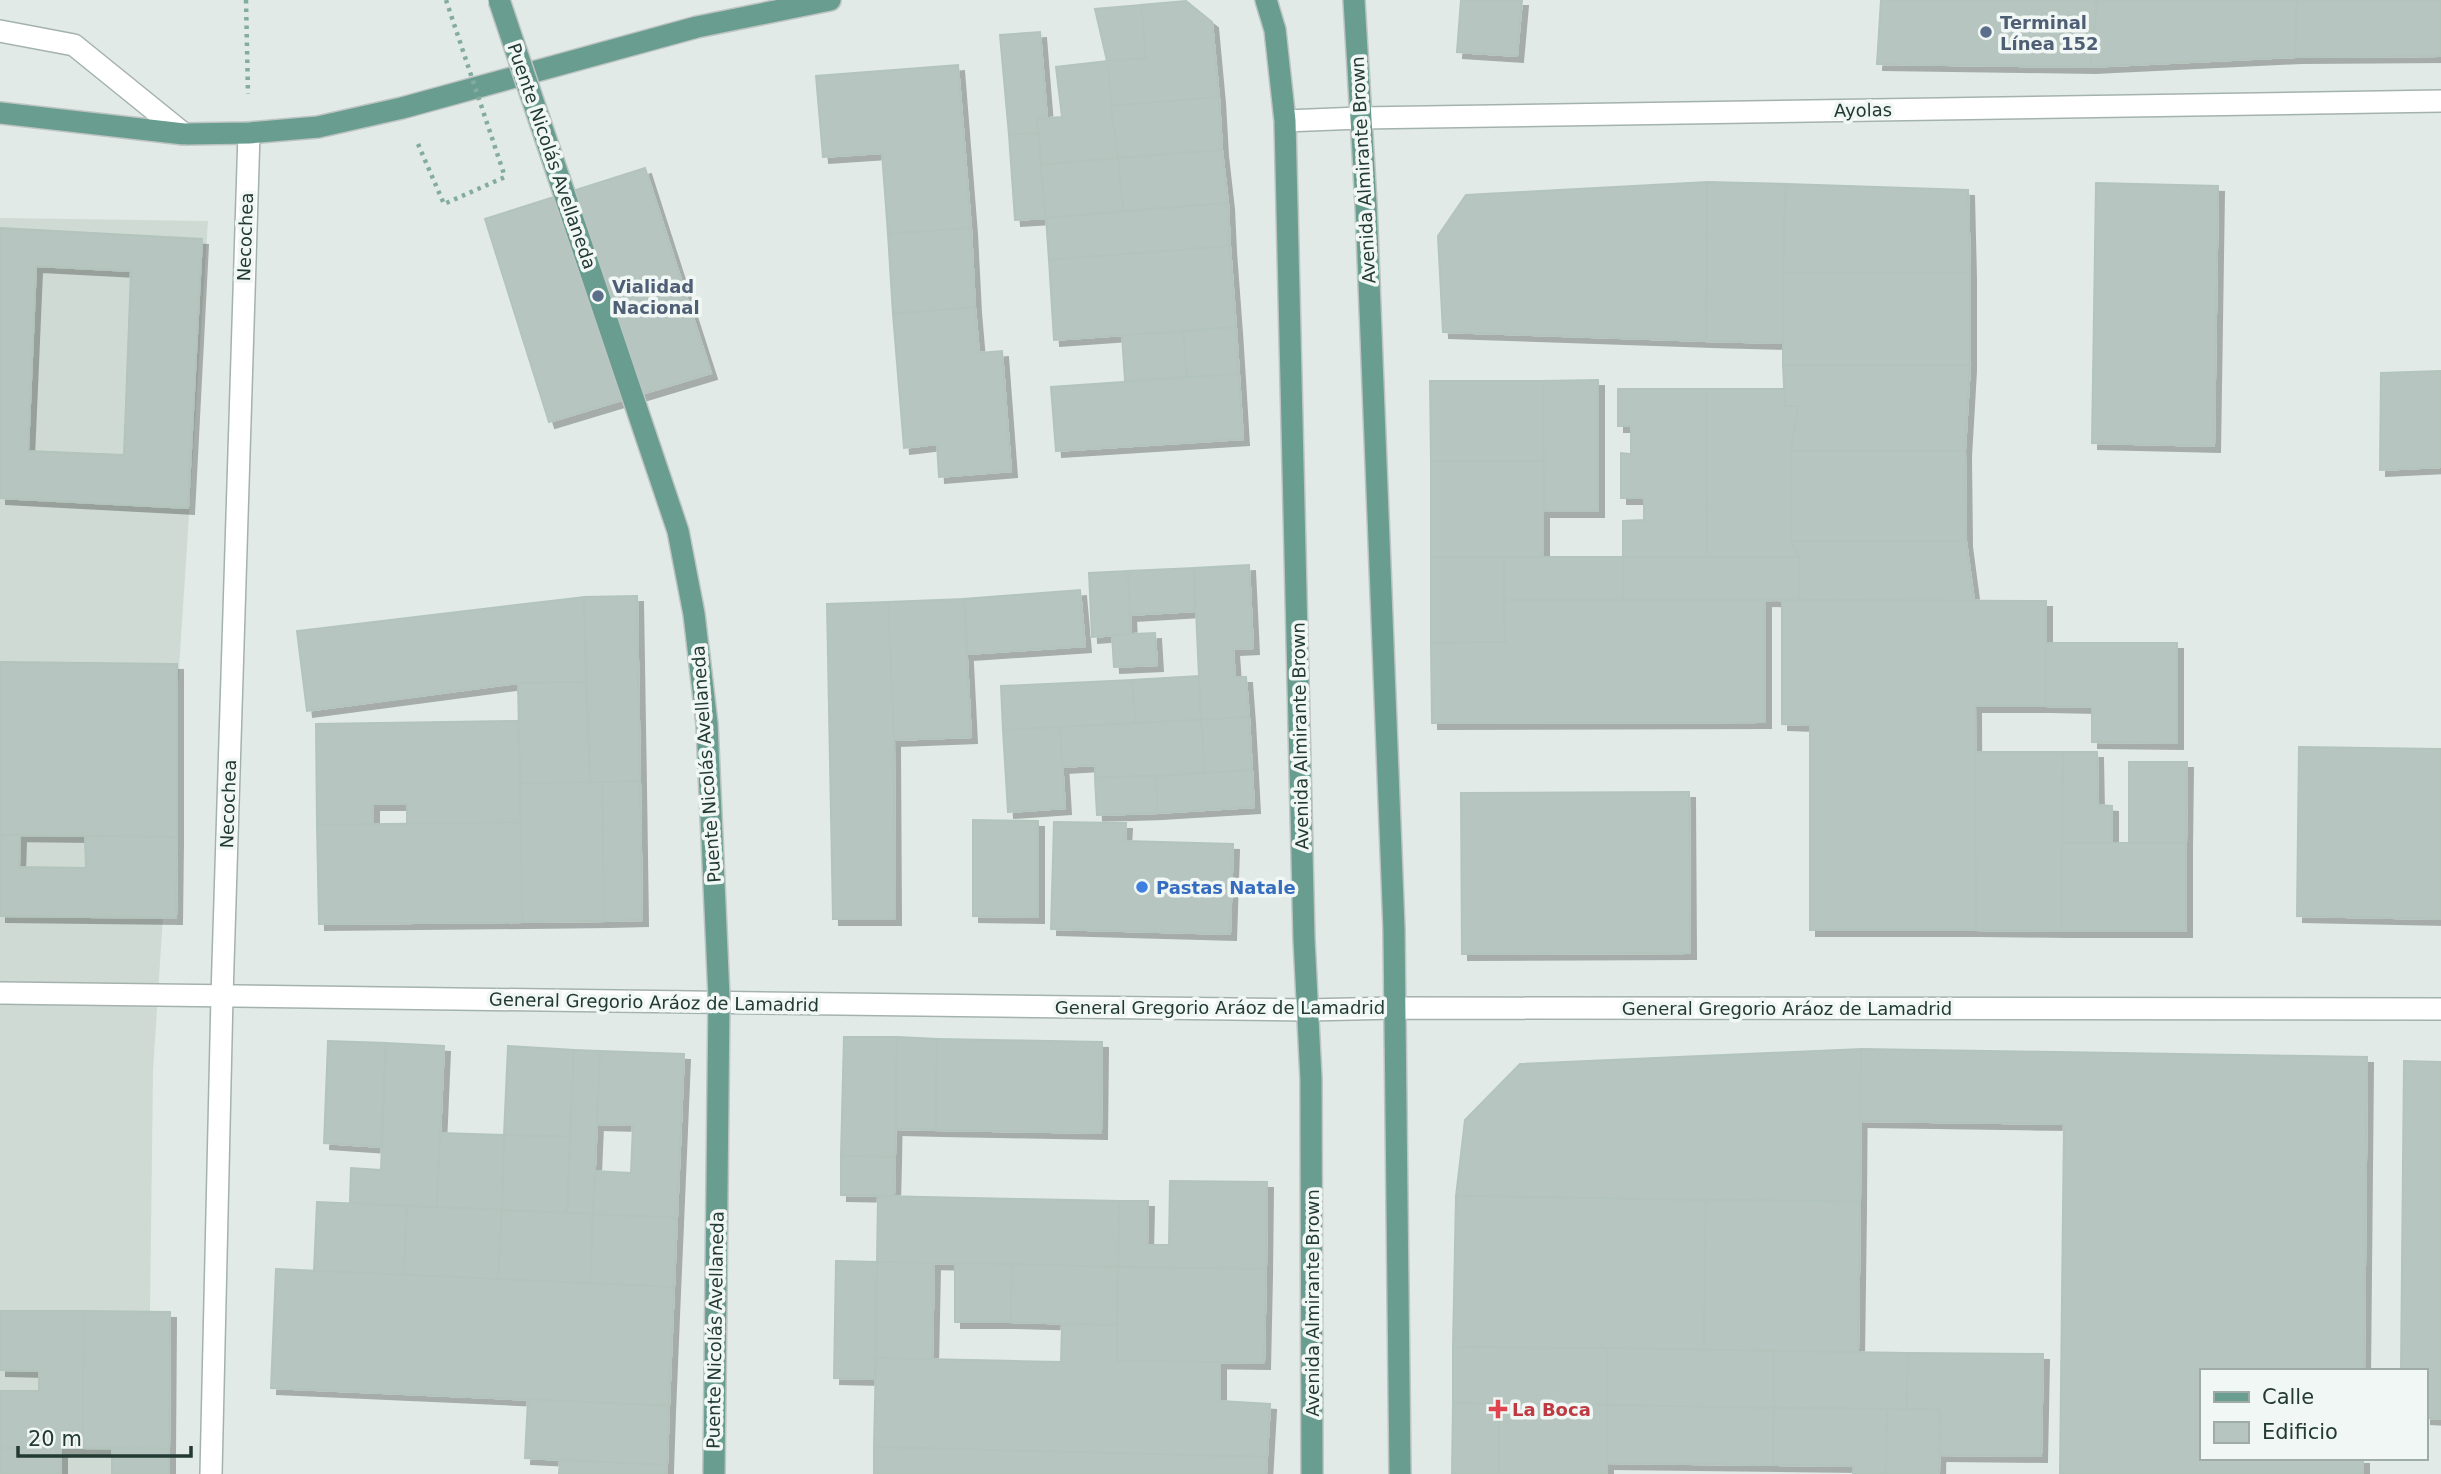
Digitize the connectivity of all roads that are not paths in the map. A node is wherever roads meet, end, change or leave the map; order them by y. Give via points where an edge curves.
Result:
1 (499, 0) edge
2 (755, 0) edge
3 (830, 0) edge
4 (1266, 0) edge
5 (1354, 0) edge
6 (697, 27) junction
7 (0, 31) edge
8 (2441, 101) edge
9 (0, 113) edge
10 (1360, 118) junction
11 (1285, 121) junction
12 (249, 133) junction
13 (184, 134) junction
14 (0, 993) edge
15 (222, 996) junction
16 (1395, 1008) junction
17 (2441, 1009) edge
18 (1308, 1010) junction
19 (211, 1474) edge
20 (714, 1474) edge
21 (1311, 1474) edge
22 (1400, 1474) edge

1 - 20 main road, Puente Nicolás Avellaneda, bridge via 678,531 694,614 707,724 719,997
2 - 6 main road
3 - 6 main road
4 - 11 main road, Avenida Almirante Brown via 1275,30
5 - 10 main road, Avenida Almirante Brown
6 - 12 main road via 402,108 318,127
7 - 13 street via 74,45
8 - 10 street, Ayolas
9 - 13 main road
10 - 11 street, Ayolas
10 - 16 main road, Avenida Almirante Brown
11 - 18 main road, Avenida Almirante Brown
12 - 13 main road
12 - 15 street, Necochea
14 - 15 street, General Gregorio Aráoz de Lamadrid
15 - 18 street, General Gregorio Aráoz de Lamadrid
15 - 19 street, Necochea
16 - 17 street, General Gregorio Aráoz de Lamadrid
16 - 18 street, General Gregorio Aráoz de Lamadrid
16 - 22 main road, Avenida Almirante Brown
18 - 21 main road, Avenida Almirante Brown

